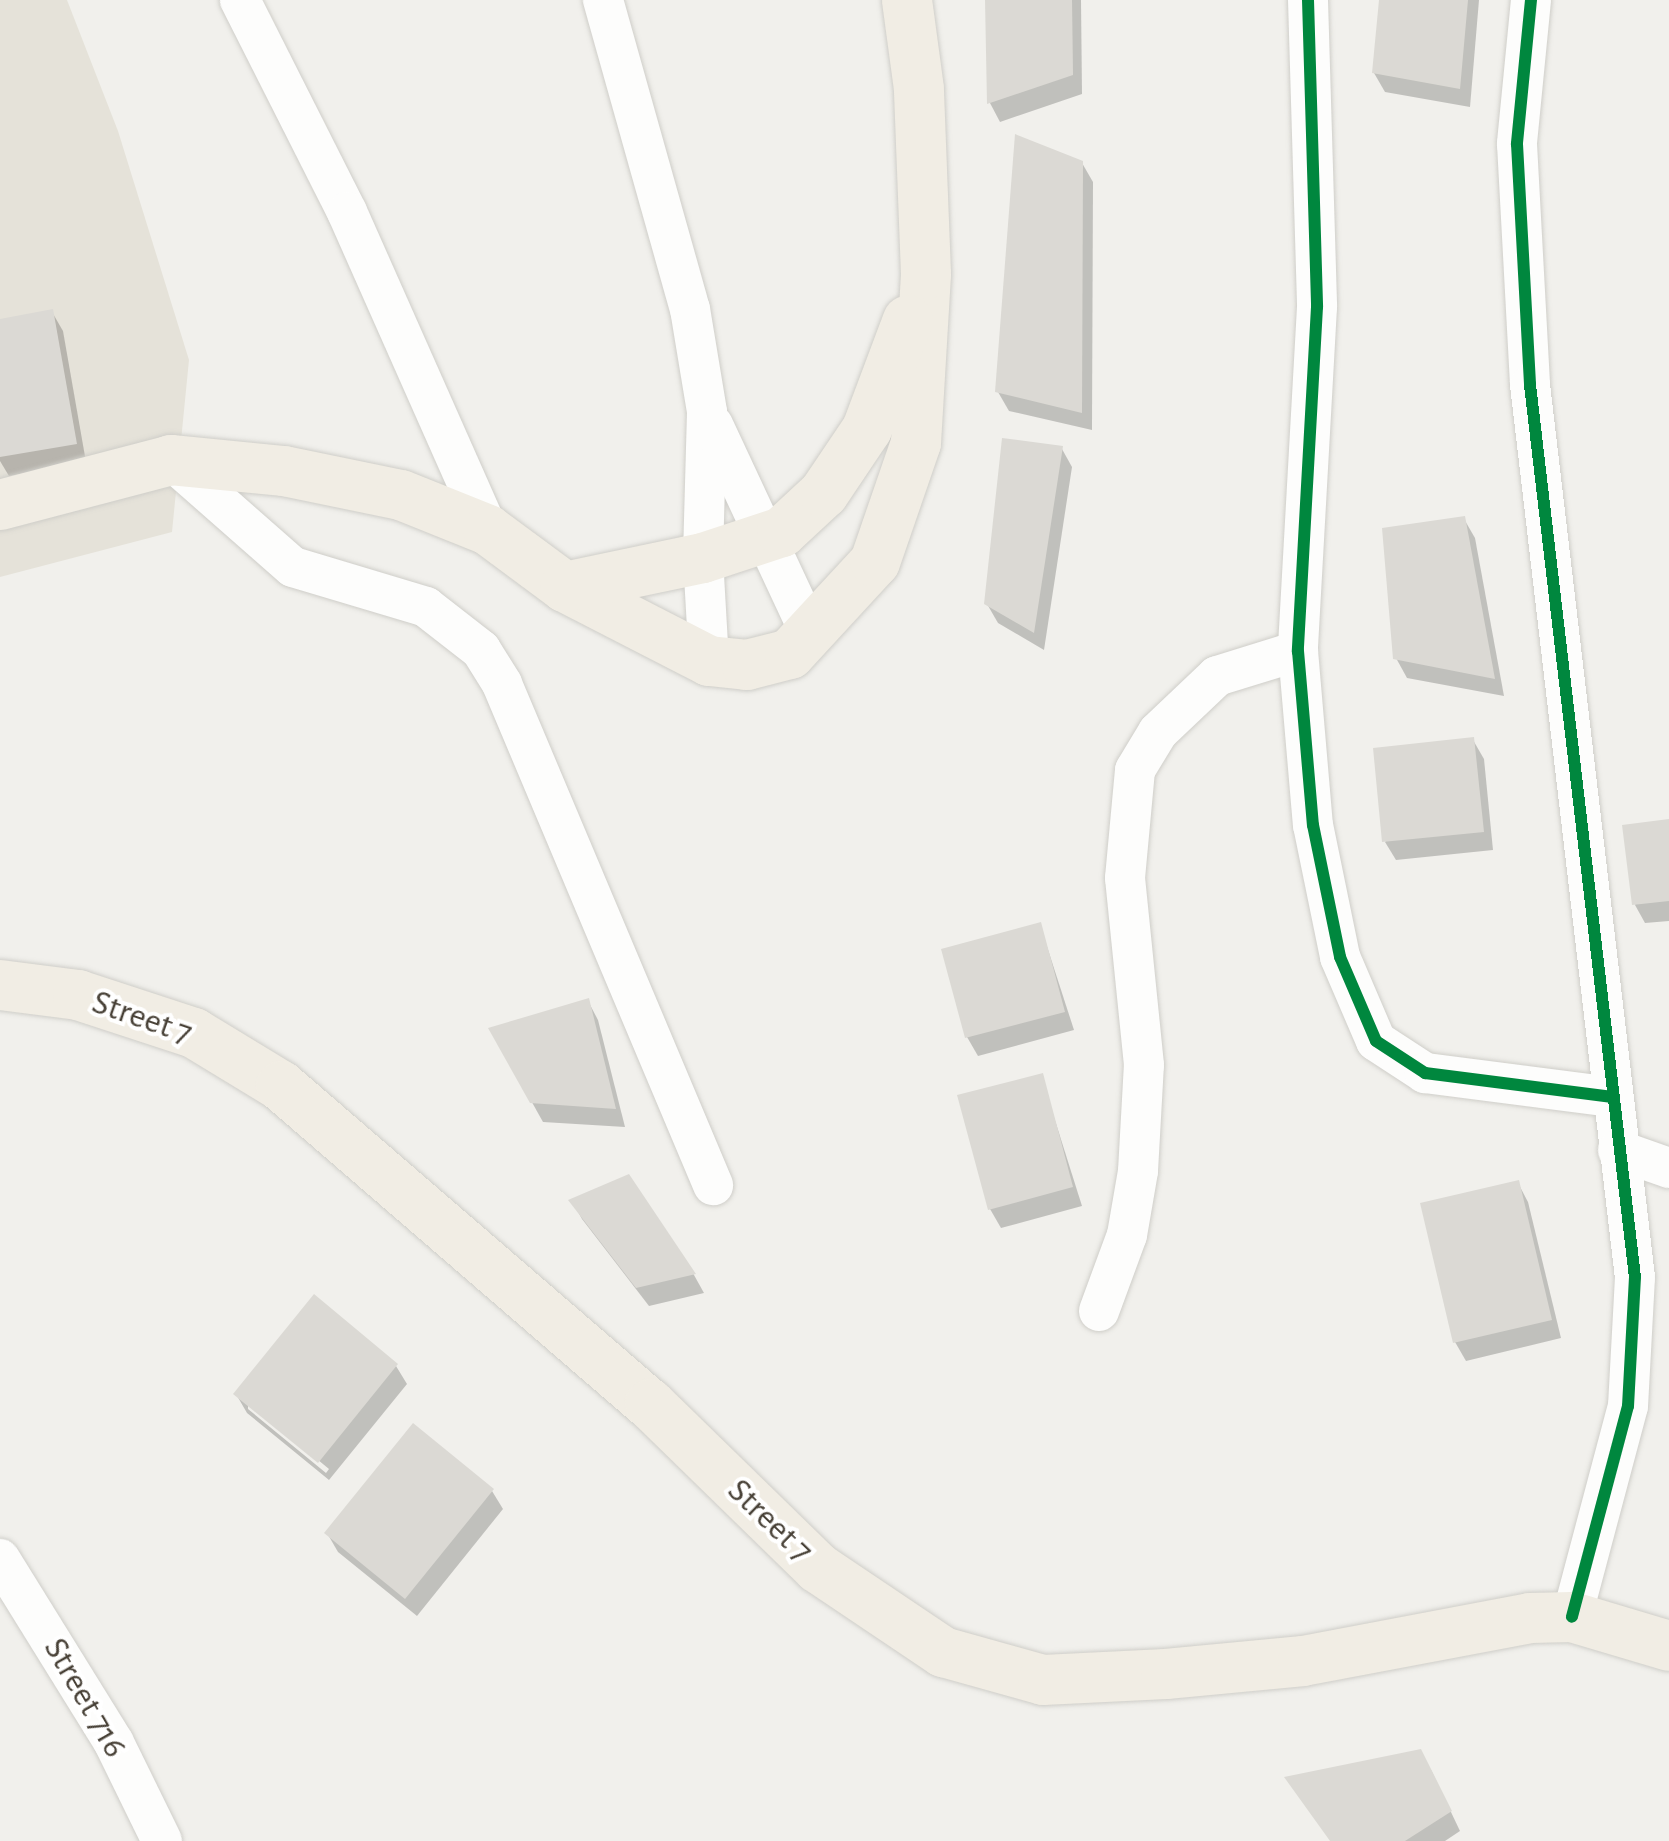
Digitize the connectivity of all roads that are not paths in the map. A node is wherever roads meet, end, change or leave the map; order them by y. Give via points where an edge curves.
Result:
1 (240, 0) edge
2 (604, 0) edge
3 (907, 0) edge
4 (1308, 0) edge
5 (1531, 0) edge
6 (926, 274) junction
7 (708, 412) junction
8 (171, 460) junction
9 (0, 504) edge
10 (488, 530) junction
11 (761, 537) junction
12 (703, 558) junction
13 (565, 587) junction
14 (811, 635) junction
15 (1298, 651) junction
16 (709, 660) junction
17 (0, 985) edge
18 (1612, 1097) junction
19 (1618, 1150) junction
20 (1669, 1168) edge
21 (712, 1185) dead end
22 (1099, 1311) dead end
23 (0, 1558) edge
24 (1572, 1617) junction
25 (1669, 1646) edge
26 (162, 1841) edge

1 - 10 street via 347,212
2 - 7 street via 690,310
3 - 6 main road via 919,89
4 - 15 street via 1317,306
5 - 18 street via 1517,144 1530,385
6 - 11 main road via 867,429 824,493 782,532
6 - 14 main road via 916,443 874,562
7 - 11 street
7 - 12 street
8 - 9 main road
8 - 10 main road via 284,470 402,495
8 - 21 street via 292,567 426,607 481,650 502,684
10 - 13 main road
11 - 12 main road
11 - 14 street
12 - 13 main road
12 - 16 street
13 - 16 main road
14 - 16 main road via 790,654 747,665
15 - 18 street via 1316,844 1340,957 1376,1041 1425,1073
15 - 22 street via 1216,676 1158,732 1134,770 1126,878 1144,1065 1138,1170 1127,1235
17 - 24 main road, Street 7 via 78,995 194,1033 282,1086 650,1404 818,1568 943,1652 1044,1680 1166,1674 1303,1661 1530,1618
18 - 19 street
19 - 20 street
19 - 24 street via 1635,1277 1630,1386 1614,1473
23 - 26 street, Street 716 via 96,1713
24 - 25 main road, Street 7

